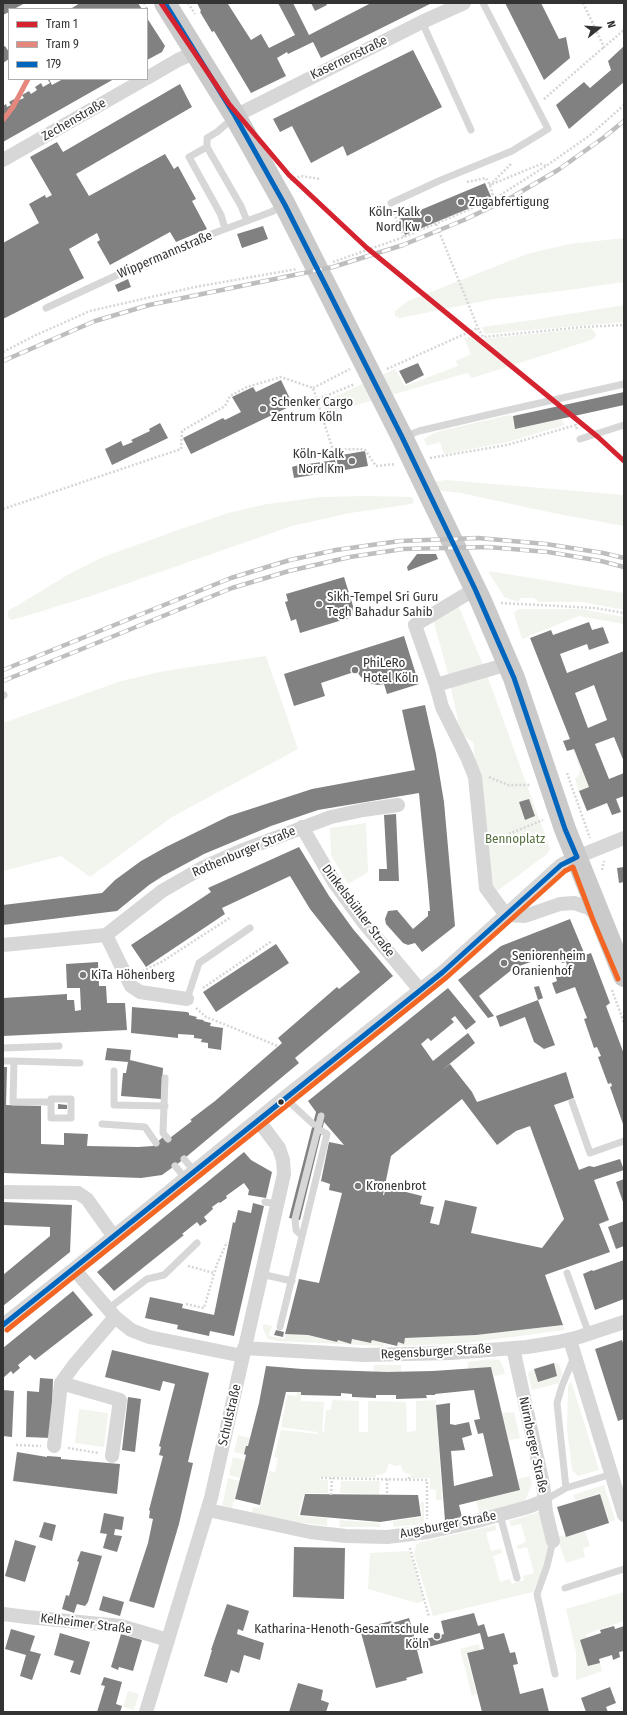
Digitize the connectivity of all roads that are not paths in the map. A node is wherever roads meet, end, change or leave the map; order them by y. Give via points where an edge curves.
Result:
1 (165, 3) edge
2 (483, 3) edge
3 (457, 4) edge
4 (422, 22) junction
5 (196, 52) junction
6 (148, 77) edge
7 (143, 80) edge
8 (228, 123) junction
9 (471, 130) dead end
10 (207, 147) junction
11 (3, 160) edge
12 (391, 203) road end
13 (285, 205) junction
14 (247, 221) junction
15 (225, 229) junction
16 (46, 308) dead end
17 (624, 384) edge
18 (624, 425) edge
19 (402, 437) junction
20 (580, 439) road end
21 (475, 589) junction
22 (508, 664) junction
23 (436, 685) junction
24 (398, 806) dead end
25 (302, 827) junction
26 (624, 838) edge
27 (577, 857) junction
28 (506, 915) junction
29 (602, 923) junction
30 (250, 928) dead end
31 (106, 935) junction
32 (3, 945) edge
33 (624, 976) edge
34 (420, 990) junction
35 (186, 1000) joint
36 (59, 1046) dead end
37 (3, 1048) edge
38 (3, 1061) edge
39 (14, 1061) junction
40 (80, 1063) dead end
41 (114, 1071) dead end
42 (165, 1078) dead end
43 (285, 1098) junction
44 (51, 1102) dead end
45 (572, 1102) dead end
46 (165, 1106) junction
47 (321, 1116) dead end
48 (258, 1120) junction
49 (102, 1124) dead end
50 (313, 1124) dead end
51 (322, 1131) dead end
52 (168, 1139) dead end
53 (624, 1141) edge
54 (156, 1143) dead end
55 (184, 1159) dead end
56 (175, 1166) dead end
57 (190, 1176) junction
58 (3, 1192) edge
59 (114, 1236) junction
60 (302, 1236) junction
61 (197, 1242) dead end
62 (74, 1269) junction
63 (567, 1272) dead end
64 (261, 1274) junction
65 (292, 1281) junction
66 (112, 1313) junction
67 (624, 1322) edge
68 (3, 1325) edge
69 (280, 1327) dead end
70 (589, 1334) junction
71 (570, 1340) junction
72 (513, 1348) junction
73 (243, 1352) junction
74 (575, 1354) junction
75 (62, 1383) junction
76 (54, 1446) dead end
77 (112, 1456) dead end
78 (612, 1474) junction
79 (566, 1488) junction
80 (544, 1501) junction
81 (208, 1510) junction
82 (500, 1515) junction
83 (624, 1515) edge
84 (553, 1541) joint
85 (624, 1569) edge
86 (517, 1578) dead end
87 (564, 1588) dead end
88 (3, 1614) edge
89 (168, 1640) junction
90 (555, 1674) dead end
91 (146, 1712) edge

1 - 5 main road
2 - 12 lane via 548,129 512,151
3 - 4 street, Kasernenstraße
4 - 8 street, Kasernenstraße
4 - 9 lane
5 - 6 street, Zechenstraße
5 - 8 main road
7 - 11 street, Zechenstraße
8 - 10 lane via 207,138
8 - 13 main road
10 - 14 lane
10 - 15 lane via 189,157 221,215
13 - 14 lane, Wippermannstraße
13 - 19 main road
14 - 15 lane, Wippermannstraße
15 - 16 lane, Wippermannstraße via 156,257
17 - 19 lane via 456,422
18 - 20 lane
19 - 21 main road
21 - 22 main road
21 - 23 street via 415,624
22 - 23 street
22 - 27 main road
23 - 28 street via 442,707 475,777 486,888
24 - 25 street, Rothenburger Straße via 363,810
25 - 31 street, Rothenburger Straße via 202,868 162,892
25 - 34 street, Dinkelsbühler Straße via 334,882 364,923
26 - 27 street
27 - 28 street via 561,865
27 - 29 main road
28 - 29 street via 525,916 574,903 592,909
28 - 34 street
29 - 33 main road
30 - 35 lane via 199,962
31 - 32 street
31 - 35 street via 131,986 140,992
34 - 43 street
36 - 37 lane
38 - 39 lane
39 - 40 lane
39 - 44 lane via 13,1102
41 - 46 lane via 114,1105
42 - 46 lane
43 - 48 street
43 - 50 lane
45 - 53 lane via 590,1153
46 - 52 lane via 163,1133
47 - 60 lane via 295,1219 296,1230
48 - 57 street
48 - 64 street, Schulstraße via 276,1142 283,1160 284,1174 271,1203
49 - 54 lane via 145,1127
51 - 60 lane via 327,1134
55 - 57 lane
56 - 57 lane
57 - 59 street
58 - 59 street via 78,1192 87,1199
59 - 62 street
60 - 65 lane
61 - 66 lane via 164,1275 147,1279
62 - 66 street, Regensburger Straße
62 - 68 street
63 - 70 lane
64 - 65 lane
64 - 73 street, Schulstraße
65 - 69 lane
66 - 73 street, Regensburger Straße via 131,1330 149,1337
66 - 75 street
67 - 70 street, Regensburger Straße
70 - 71 street, Regensburger Straße
71 - 72 street, Regensburger Straße
71 - 74 street
72 - 73 street, Regensburger Straße via 393,1356
72 - 80 street, Nürnberger Straße via 543,1484
73 - 81 street, Schulstraße
74 - 78 street
74 - 79 lane via 557,1403
75 - 76 street
75 - 77 street via 120,1400
78 - 79 lane
78 - 83 street
79 - 80 lane
80 - 82 street, Augsburger Straße
80 - 84 street, Nürnberger Straße
81 - 82 street, Augsburger Straße via 310,1532 387,1537 428,1532
81 - 89 street, Schulstraße
82 - 86 lane
84 - 90 lane via 537,1594
85 - 87 lane
88 - 89 street, Kelheimer Straße via 121,1626
89 - 91 street, Schulstraße

